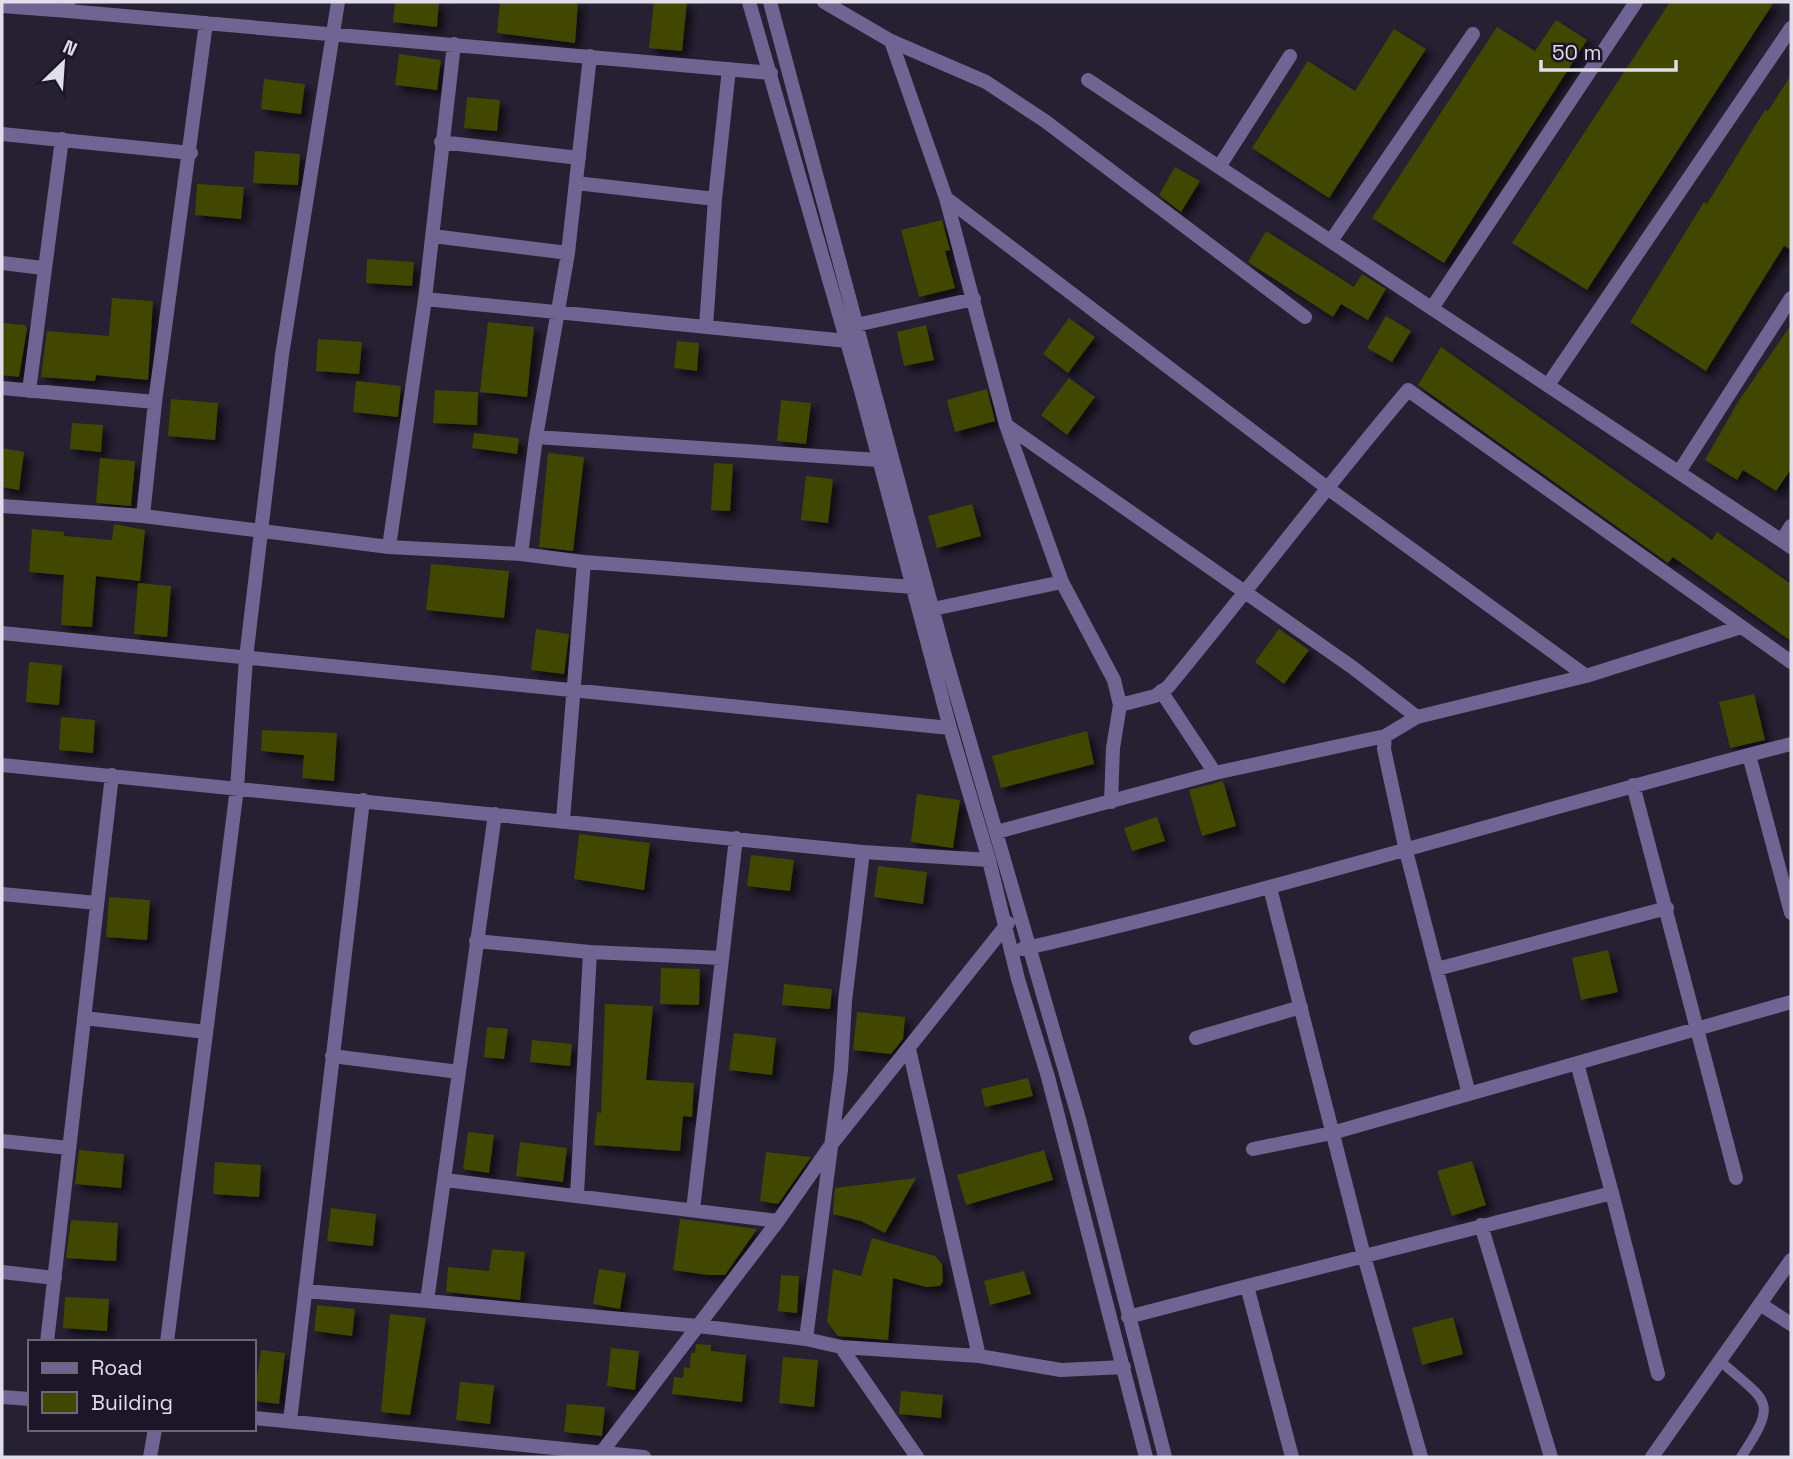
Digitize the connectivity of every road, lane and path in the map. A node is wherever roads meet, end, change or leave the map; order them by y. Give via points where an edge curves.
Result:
1 (338, 2) edge
2 (749, 2) edge
3 (769, 2) edge
4 (824, 2) edge
5 (1636, 2) edge
6 (2, 6) edge
7 (68, 7) edge
8 (206, 23) junction
9 (1791, 28) edge
10 (335, 33) junction
11 (1473, 34) dead end
12 (891, 41) junction
13 (454, 44) junction
14 (590, 56) junction
15 (1290, 56) dead end
16 (729, 69) junction
17 (771, 73) junction
18 (1088, 80) dead end
19 (2, 134) edge
20 (62, 139) junction
21 (441, 142) junction
22 (191, 153) junction
23 (579, 158) junction
24 (1219, 167) junction
25 (576, 183) junction
26 (946, 198) junction
27 (715, 199) junction
28 (433, 236) junction
29 (1331, 241) junction
30 (568, 253) junction
31 (2, 263) edge
32 (43, 268) junction
33 (1791, 298) edge
34 (425, 299) junction
35 (974, 299) junction
36 (1432, 308) junction
37 (559, 314) junction
38 (1306, 317) dead end
39 (856, 325) junction
40 (706, 327) junction
41 (847, 341) junction
42 (1548, 385) junction
43 (2, 388) edge
44 (29, 391) junction
45 (155, 402) junction
46 (1006, 425) junction
47 (536, 437) junction
48 (878, 460) junction
49 (1679, 472) junction
50 (1326, 487) junction
51 (2, 506) edge
52 (143, 516) junction
53 (1791, 527) edge
54 (262, 530) junction
55 (1787, 543) edge
56 (389, 547) junction
57 (521, 554) junction
58 (584, 562) junction
59 (1062, 582) junction
60 (913, 587) junction
61 (1246, 593) junction
62 (933, 609) junction
63 (1741, 627) junction
64 (2, 633) edge
65 (246, 658) junction
66 (1791, 662) edge
67 (1586, 676) junction
68 (574, 691) junction
69 (1161, 691) junction
70 (1120, 705) junction
71 (1417, 717) junction
72 (950, 728) junction
73 (1385, 736) junction
74 (1791, 744) edge
75 (1749, 755) junction
76 (2, 765) edge
77 (1215, 773) junction
78 (112, 775) junction
79 (1633, 785) junction
80 (237, 788) junction
81 (363, 800) junction
82 (1111, 802) junction
83 (495, 814) junction
84 (563, 821) junction
85 (997, 832) junction
86 (736, 838) junction
87 (1406, 851) junction
88 (863, 852) junction
89 (989, 860) junction
90 (1270, 888) junction
91 (2, 894) edge
92 (97, 903) junction
93 (1667, 908) junction
94 (1791, 912) edge
95 (1021, 919) junction
96 (1004, 924) junction
97 (476, 941) junction
98 (1029, 948) junction
99 (590, 952) junction
100 (1012, 952) junction
101 (722, 958) junction
102 (1437, 969) junction
103 (1791, 1002) edge
104 (1301, 1007) junction
105 (84, 1018) junction
106 (1695, 1029) junction
107 (206, 1032) junction
108 (1196, 1038) dead end
109 (909, 1049) junction
110 (332, 1056) junction
111 (1577, 1063) junction
112 (459, 1072) junction
113 (1469, 1094) junction
114 (1332, 1133) junction
115 (2, 1142) edge
116 (831, 1145) junction
117 (69, 1148) junction
118 (1252, 1149) dead end
119 (1736, 1178) dead end
120 (445, 1180) junction
121 (1612, 1193) junction
122 (577, 1195) junction
123 (693, 1210) junction
124 (778, 1220) junction
125 (1480, 1225) junction
126 (1364, 1256) junction
127 (1791, 1260) edge
128 (2, 1272) edge
129 (55, 1278) junction
130 (1247, 1286) junction
131 (305, 1291) junction
132 (427, 1301) junction
133 (1760, 1304) junction
134 (1128, 1317) junction
135 (1791, 1324) edge
136 (698, 1326) junction
137 (806, 1339) junction
138 (47, 1340) edge
139 (167, 1340) edge
140 (841, 1346) junction
141 (979, 1356) junction
142 (1720, 1361) junction
143 (1124, 1367) junction
144 (1658, 1374) dead end
145 (2, 1397) edge
146 (28, 1399) edge
147 (256, 1418) edge
148 (290, 1421) junction
149 (155, 1431) edge
150 (600, 1455) edge
151 (150, 1457) edge
152 (644, 1457) edge
153 (917, 1457) edge
154 (1146, 1457) edge
155 (1165, 1457) edge
156 (1292, 1457) edge
157 (1421, 1457) edge
158 (1550, 1457) edge
159 (1652, 1457) edge
160 (1741, 1457) edge

1 - 10 street
2 - 17 street
3 - 39 street
4 - 12 street
5 - 36 street
6 - 7 street
7 - 8 street
8 - 10 street
8 - 22 street
9 - 42 street
10 - 13 street
10 - 54 street via 282,355
11 - 29 street
12 - 26 street
12 - 38 street via 986,82 1045,121
13 - 14 street
13 - 21 street
14 - 16 street
14 - 23 street
15 - 24 street
16 - 17 street
16 - 27 street
17 - 41 street
18 - 24 street
19 - 20 street
20 - 22 street
20 - 32 street
21 - 23 street
21 - 28 street
22 - 45 street
23 - 25 street
24 - 29 street
25 - 27 street
25 - 30 street
26 - 35 street
26 - 50 street
27 - 40 street
28 - 30 street
28 - 34 street
29 - 36 street
30 - 37 street
31 - 32 street
32 - 44 street
33 - 49 street
34 - 37 street
34 - 56 street
35 - 39 street
35 - 46 street
36 - 42 street
37 - 40 street
37 - 47 street
39 - 62 street
40 - 41 street
41 - 48 street
42 - 49 street
43 - 44 street
44 - 45 street
45 - 52 street
46 - 59 street
46 - 61 street
47 - 48 street
47 - 57 street
48 - 60 street
49 - 55 street
50 - 61 street
50 - 63 street via 1408,390
50 - 67 street
51 - 52 street
52 - 54 street
53 - 55 street
54 - 56 street
54 - 65 street
56 - 57 street
57 - 58 street
58 - 60 street
58 - 68 street
59 - 62 street
59 - 70 street via 1114,680
60 - 72 street
61 - 69 street
61 - 71 street
62 - 85 street
63 - 66 street
63 - 67 street
64 - 65 street
65 - 68 street
65 - 80 street
67 - 71 street
68 - 72 street
68 - 84 street
69 - 70 street
69 - 77 street
70 - 82 street
71 - 73 street
72 - 89 street
73 - 77 street
73 - 87 street
74 - 75 street
75 - 79 street
75 - 94 street
76 - 78 street
77 - 82 street
78 - 80 street
78 - 92 street
79 - 87 street
79 - 93 street
80 - 81 street
80 - 107 street
81 - 83 street
81 - 110 street
82 - 85 street
83 - 84 street
83 - 97 street
84 - 86 street
85 - 95 street
86 - 88 street
86 - 101 street
87 - 90 street
87 - 102 street
88 - 89 street
88 - 116 street
89 - 96 street
90 - 98 street
90 - 104 street
91 - 92 street
92 - 105 street
93 - 102 street
93 - 106 street
95 - 96 street
95 - 98 street
96 - 100 street
96 - 109 street
97 - 99 street
97 - 112 street
98 - 100 street
98 - 134 street via 1079,1119
99 - 101 street
99 - 122 street
100 - 143 street
101 - 123 street
102 - 113 street
103 - 106 street
104 - 108 street
104 - 114 street
105 - 107 street
105 - 117 street
106 - 111 street
106 - 119 street
107 - 139 street
109 - 116 street
109 - 141 street
110 - 112 street
110 - 131 street
111 - 113 street
111 - 121 street
112 - 120 street
113 - 114 street
114 - 118 street
114 - 126 street
115 - 117 street
116 - 124 street
116 - 137 street
117 - 129 street
120 - 122 street
120 - 132 street
121 - 125 street
121 - 144 street
122 - 123 street
123 - 124 street
124 - 136 street
125 - 126 street
125 - 158 street
126 - 130 street
126 - 157 street
127 - 133 street
128 - 129 street
129 - 138 street
130 - 134 street
130 - 156 street
131 - 132 street
131 - 148 street
132 - 136 street
133 - 135 street
133 - 142 street
134 - 155 street
136 - 137 street
136 - 150 street
137 - 140 street
140 - 141 street
140 - 153 street
141 - 143 street via 1061,1370
142 - 159 street
142 - 160 lane via 1760,1397 1765,1411
143 - 154 street
145 - 146 street
147 - 148 street
148 - 150 street
149 - 151 street
150 - 152 street

